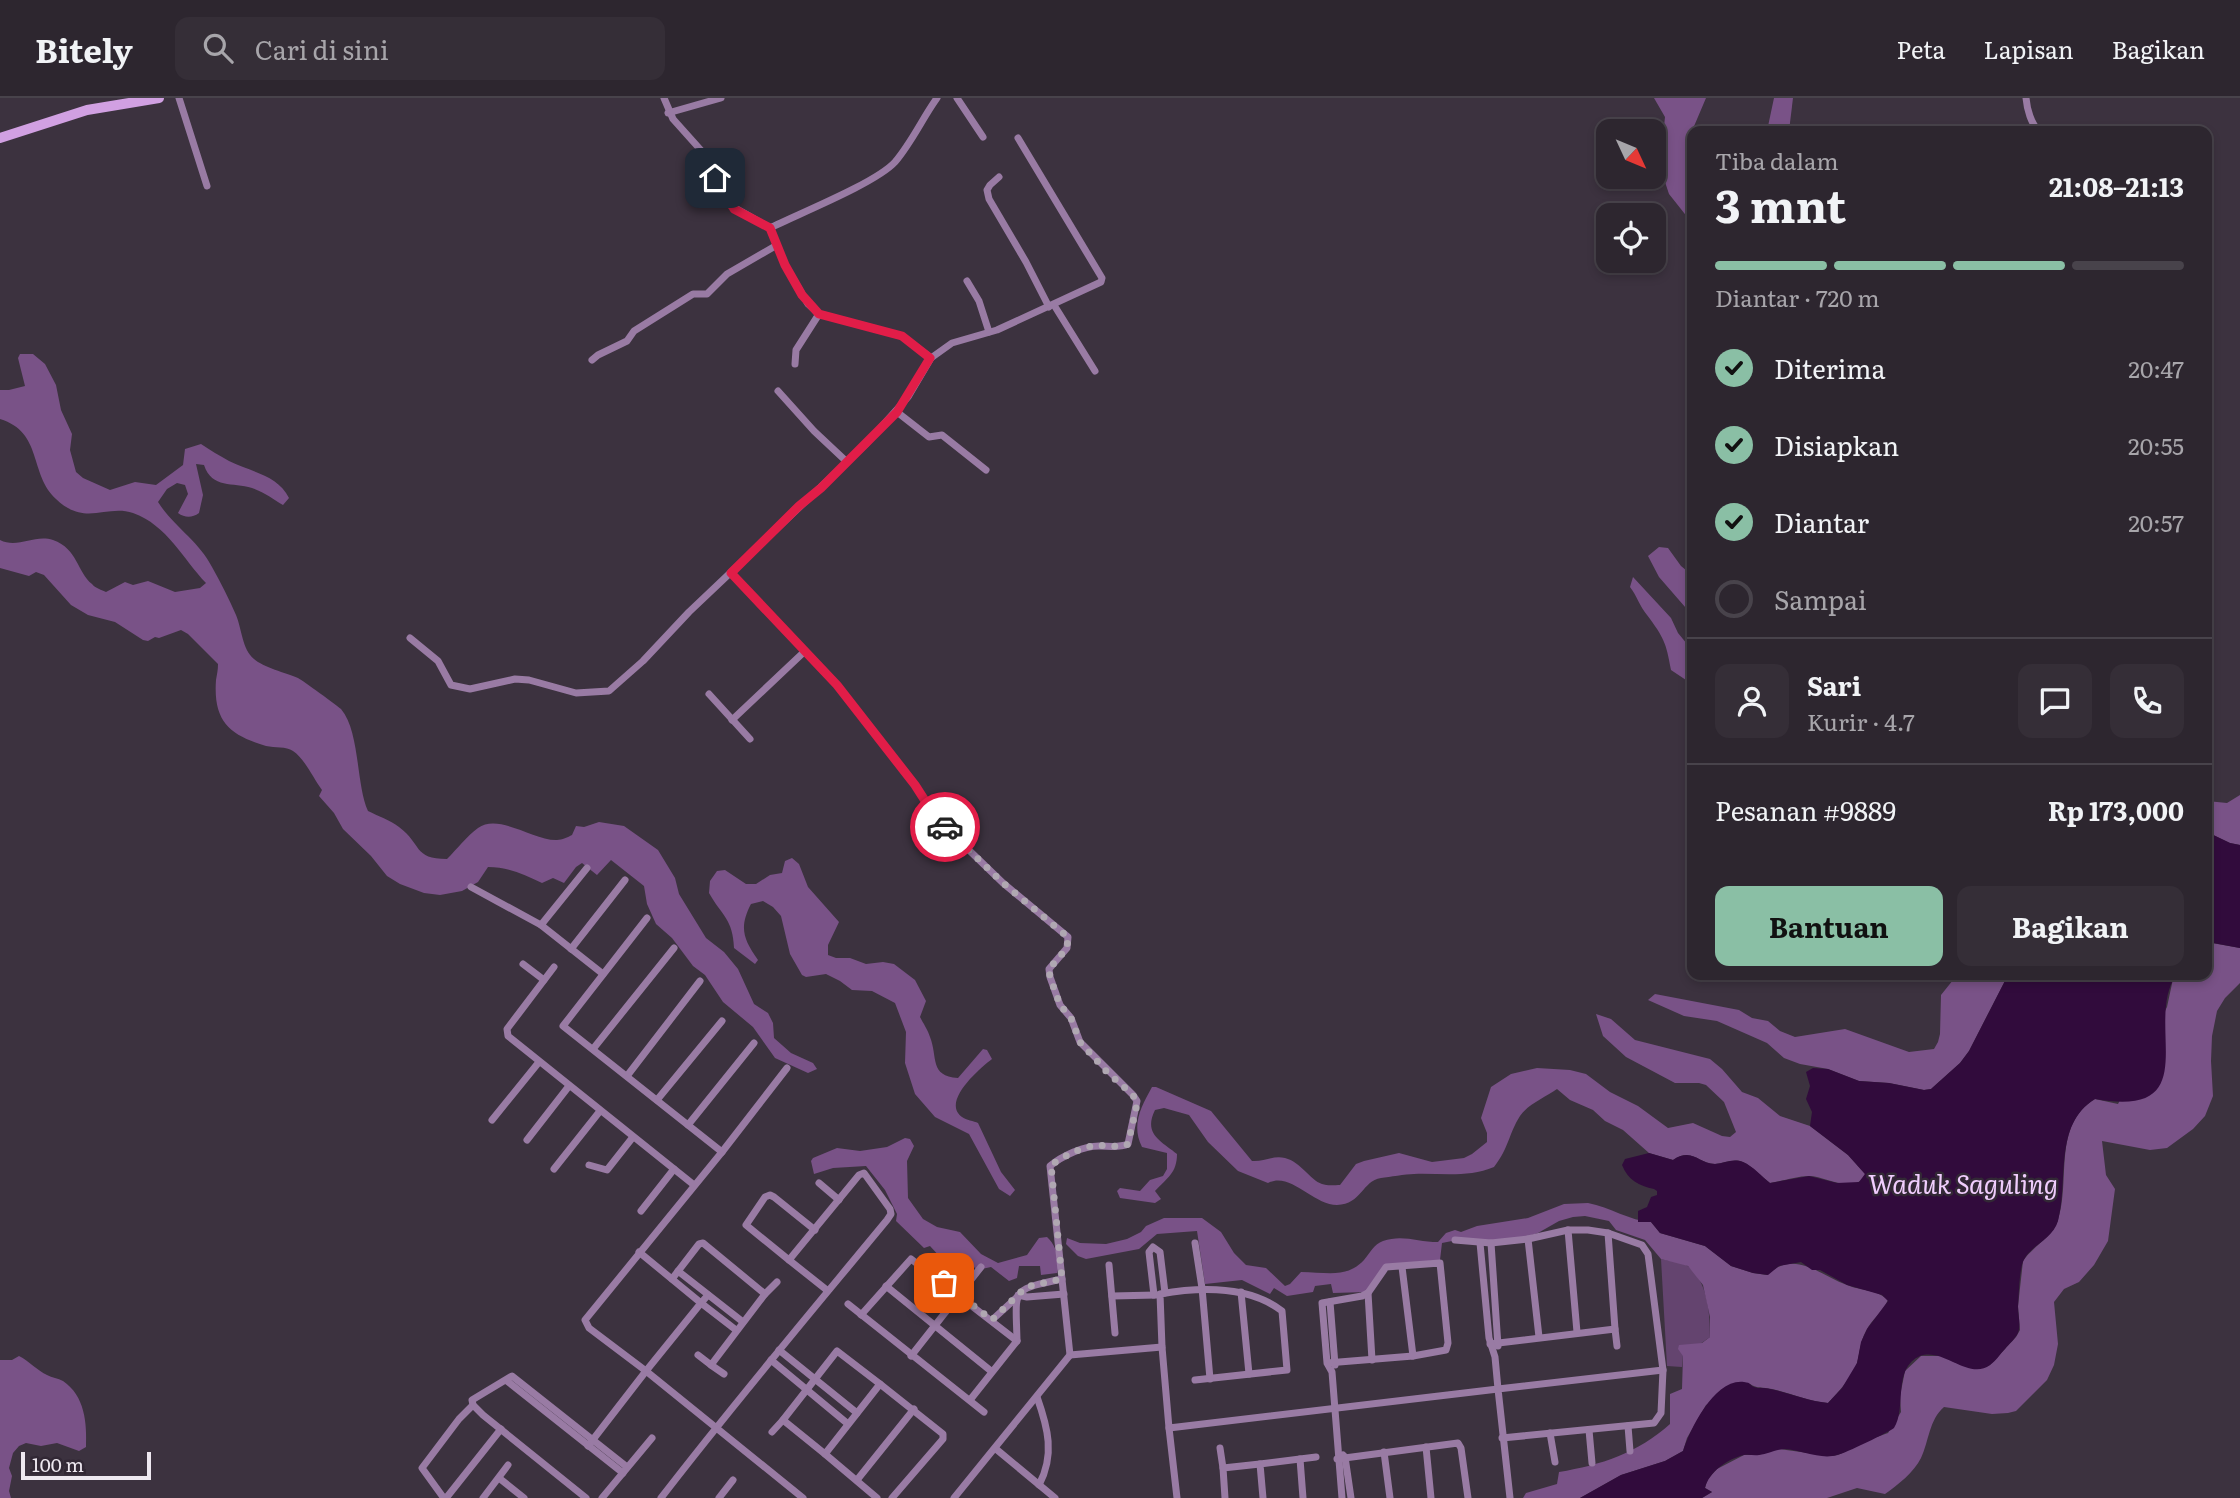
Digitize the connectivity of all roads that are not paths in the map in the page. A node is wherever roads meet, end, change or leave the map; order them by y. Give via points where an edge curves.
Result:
1 (159, 98) edge
2 (179, 98) edge
3 (664, 98) edge
4 (721, 98) edge
5 (937, 98) edge
6 (957, 98) edge
7 (2026, 98) edge
8 (668, 113) junction
9 (2034, 126) edge
10 (983, 137) dead end
11 (0, 138) edge
12 (1018, 138) dead end
13 (999, 177) dead end
14 (207, 186) dead end
15 (770, 228) junction
16 (777, 245) junction
17 (967, 281) dead end
18 (1051, 306) junction
19 (819, 314) junction
20 (989, 332) junction
21 (930, 358) junction
22 (592, 360) dead end
23 (795, 364) dead end
24 (1095, 370) dead end
25 (778, 391) dead end
26 (897, 412) junction
27 (847, 462) junction
28 (986, 470) dead end
29 (731, 573) junction
30 (410, 638) dead end
31 (805, 651) junction
32 (709, 694) dead end
33 (732, 720) junction
34 (750, 739) dead end
35 (587, 868) dead end
36 (625, 880) dead end
37 (471, 887) dead end
38 (647, 918) dead end
39 (541, 925) junction
40 (674, 948) dead end
41 (571, 949) junction
42 (523, 964) dead end
43 (554, 967) dead end
44 (603, 974) junction
45 (544, 980) junction
46 (700, 981) dead end
47 (722, 1021) dead end
48 (754, 1043) dead end
49 (593, 1049) junction
50 (539, 1062) junction
51 (787, 1068) dead end
52 (626, 1076) junction
53 (569, 1086) junction
54 (657, 1100) junction
55 (600, 1111) junction
56 (492, 1120) dead end
57 (688, 1125) junction
58 (634, 1137) junction
59 (527, 1140) dead end
60 (722, 1152) junction
61 (589, 1165) dead end
62 (554, 1169) dead end
63 (674, 1169) junction
64 (819, 1183) dead end
65 (694, 1185) junction
66 (839, 1200) junction
67 (641, 1212) dead end
68 (815, 1230) junction
69 (1568, 1230) junction
70 (1608, 1233) junction
71 (1528, 1239) junction
72 (1455, 1240) dead end
73 (1195, 1243) dead end
74 (1480, 1243) junction
75 (1491, 1244) junction
76 (639, 1252) junction
77 (789, 1260) junction
78 (1109, 1265) dead end
79 (981, 1267) dead end
80 (1402, 1267) junction
81 (678, 1271) junction
82 (672, 1279) junction
83 (1062, 1279) junction
84 (776, 1282) dead end
85 (886, 1286) junction
86 (1202, 1288) junction
87 (828, 1291) junction
88 (1241, 1292) junction
89 (1368, 1293) junction
90 (765, 1294) junction
91 (959, 1294) junction
92 (1063, 1294) junction
93 (1159, 1294) junction
94 (708, 1295) junction
95 (1017, 1296) junction
96 (1112, 1296) junction
97 (1331, 1302) junction
98 (701, 1303) junction
99 (848, 1304) dead end
100 (861, 1315) junction
101 (992, 1320) junction
102 (743, 1322) junction
103 (934, 1325) junction
104 (1615, 1329) junction
105 (736, 1330) junction
106 (1577, 1332) junction
107 (1115, 1333) dead end
108 (1539, 1337) junction
109 (1017, 1341) junction
110 (1495, 1344) junction
111 (1617, 1346) dead end
112 (1162, 1347) junction
113 (779, 1350) junction
114 (698, 1355) dead end
115 (1070, 1355) junction
116 (911, 1356) junction
117 (1413, 1356) junction
118 (771, 1360) junction
119 (1372, 1360) junction
120 (1327, 1363) junction
121 (1336, 1363) junction
122 (711, 1365) junction
123 (1663, 1370) junction
124 (646, 1371) junction
125 (991, 1371) junction
126 (1332, 1372) junction
127 (724, 1374) dead end
128 (1249, 1374) junction
129 (814, 1379) junction
130 (1210, 1379) junction
131 (1195, 1380) dead end
132 (880, 1384) junction
133 (1498, 1389) junction
134 (807, 1390) junction
135 (1037, 1397) junction
136 (970, 1400) junction
137 (473, 1405) junction
138 (1335, 1408) junction
139 (914, 1409) junction
140 (984, 1412) dead end
141 (857, 1413) junction
142 (783, 1420) junction
143 (848, 1424) junction
144 (1628, 1426) junction
145 (716, 1427) junction
146 (1170, 1428) junction
147 (501, 1429) junction
148 (1589, 1430) junction
149 (772, 1432) dead end
150 (1550, 1433) junction
151 (652, 1438) dead end
152 (1502, 1438) junction
153 (590, 1443) junction
154 (1426, 1447) junction
155 (1220, 1448) dead end
156 (996, 1449) junction
157 (1630, 1451) dead end
158 (1384, 1452) junction
159 (825, 1454) junction
160 (1341, 1456) junction
161 (1316, 1457) dead end
162 (1300, 1459) junction
163 (1555, 1462) dead end
164 (1592, 1463) dead end
165 (1260, 1464) junction
166 (508, 1465) dead end
167 (1223, 1468) junction
168 (625, 1470) junction
169 (499, 1478) junction
170 (733, 1480) dead end
171 (857, 1480) junction
172 (1039, 1485) junction
173 (724, 1496) edge
174 (665, 1497) edge
175 (483, 1498) edge
176 (524, 1498) edge
177 (586, 1498) edge
178 (602, 1498) edge
179 (803, 1498) edge
180 (877, 1498) edge
181 (892, 1498) edge
182 (954, 1498) edge
183 (1055, 1498) edge
184 (1177, 1498) edge
185 (1225, 1498) edge
186 (1263, 1498) edge
187 (1303, 1498) edge
188 (1342, 1498) edge
189 (1351, 1498) edge
190 (1390, 1498) edge
191 (1430, 1498) edge
192 (1468, 1498) edge
193 (1510, 1498) edge

1 - 11 street via 87,110
2 - 14 street
3 - 8 street
4 - 8 street
5 - 15 street via 893,164
6 - 10 street
7 - 9 street
8 - 15 street via 707,157 730,205
12 - 18 street via 1102,280
13 - 18 street via 987,190 989,199
15 - 16 street
16 - 19 street via 802,295
16 - 22 street via 727,274 707,294 693,294
17 - 20 street
18 - 20 street
18 - 24 street
19 - 21 street via 902,336
19 - 23 street via 796,351
20 - 21 street via 952,343
21 - 26 street
25 - 27 street
26 - 27 street
26 - 28 street via 929,437 942,435
27 - 29 street
29 - 30 street via 643,661 601,693 576,693 515,679 459,688 449,682 433,655
29 - 31 street
31 - 33 street
31 - 83 street via 844,693 946,827 1069,940 1049,969 1060,1005 1084,1047 1137,1104 1128,1144 1094,1146 1051,1165
32 - 33 street
33 - 34 street
35 - 39 street
36 - 41 street
37 - 39 street
38 - 44 street
39 - 41 street
40 - 49 street
41 - 44 street
42 - 45 street
43 - 45 street
44 - 49 street via 563,1026
45 - 50 street via 506,1032
46 - 52 street
47 - 54 street
48 - 57 street
49 - 52 street
50 - 53 street
50 - 56 street
51 - 60 street
52 - 54 street
53 - 55 street
53 - 59 street
54 - 57 street
55 - 58 street
55 - 62 street
57 - 60 street
58 - 61 street via 607,1170
58 - 63 street
60 - 65 street
63 - 65 street
63 - 67 street
64 - 66 street
65 - 76 street
66 - 68 street
66 - 87 street via 864,1173 891,1211
68 - 77 street
68 - 77 street via 772,1195 765,1197 746,1225
69 - 70 street
69 - 71 street
69 - 106 street
70 - 104 street
70 - 123 street via 1646,1249
71 - 75 street
71 - 108 street
72 - 74 street
73 - 86 street
74 - 75 street
74 - 110 street
75 - 110 street
76 - 82 street
76 - 124 street via 585,1320 589,1328
77 - 87 street
78 - 96 street
79 - 91 street
80 - 89 street via 1386,1268
80 - 117 street
80 - 117 street via 1441,1264 1448,1345 1443,1352
81 - 82 street
81 - 90 street via 703,1243
81 - 94 street
82 - 98 street
83 - 92 street
83 - 95 street via 1026,1287
84 - 90 street
85 - 91 street via 912,1259
85 - 100 street
85 - 103 street
86 - 88 street
86 - 93 street
86 - 130 street
87 - 113 street
88 - 128 street
88 - 128 street via 1282,1311 1288,1367 1284,1372
89 - 97 street
89 - 119 street
90 - 102 street
91 - 101 street
91 - 103 street
92 - 95 street
92 - 115 street
93 - 93 street via 1160,1252 1153,1247 1149,1252
93 - 96 street
93 - 112 street
94 - 98 street
94 - 102 street
95 - 101 street
95 - 109 street
96 - 107 street
97 - 120 street via 1324,1301 1322,1306
97 - 121 street
98 - 105 street
98 - 124 street
99 - 100 street
100 - 116 street
101 - 109 street
102 - 105 street
103 - 116 street
103 - 125 street
104 - 106 street
104 - 111 street
105 - 122 street
106 - 108 street
108 - 110 street
109 - 125 street
110 - 133 street
112 - 115 street
112 - 146 street
113 - 118 street
113 - 129 street
114 - 122 street
115 - 135 street
116 - 136 street
117 - 119 street
118 - 134 street
118 - 145 street
119 - 121 street
120 - 121 street
120 - 126 street
121 - 126 street
122 - 127 street
123 - 133 street
123 - 144 street via 1660,1416 1654,1423
124 - 145 street
124 - 153 street
125 - 136 street
126 - 138 street
128 - 130 street
129 - 132 street via 840,1351
129 - 134 street
129 - 141 street
130 - 131 street
132 - 139 street
132 - 141 street
133 - 138 street
133 - 152 street
134 - 142 street
134 - 143 street
135 - 156 street
135 - 172 street via 1049,1446 1047,1469
136 - 140 street
137 - 147 street
137 - 147 street via 422,1468 443,1497
137 - 153 street via 473,1399 512,1376
138 - 146 street
138 - 160 street
139 - 171 street
139 - 181 street via 941,1430 943,1439
141 - 143 street
142 - 149 street
142 - 159 street
143 - 159 street
144 - 148 street
144 - 157 street
145 - 174 street
145 - 179 street
146 - 184 street
147 - 177 street
148 - 150 street
148 - 164 street
150 - 152 street
150 - 163 street
151 - 168 street
152 - 193 street
153 - 168 street
154 - 158 street
154 - 191 street
154 - 192 street via 1461,1446
155 - 167 street
156 - 172 street
156 - 182 street
158 - 160 street
158 - 190 street
159 - 171 street
160 - 188 street
160 - 189 street
161 - 162 street
162 - 165 street
162 - 187 street
165 - 167 street
165 - 186 street
166 - 169 street
167 - 185 street
168 - 178 street
169 - 175 street
169 - 176 street
170 - 173 street
171 - 180 street
172 - 183 street

